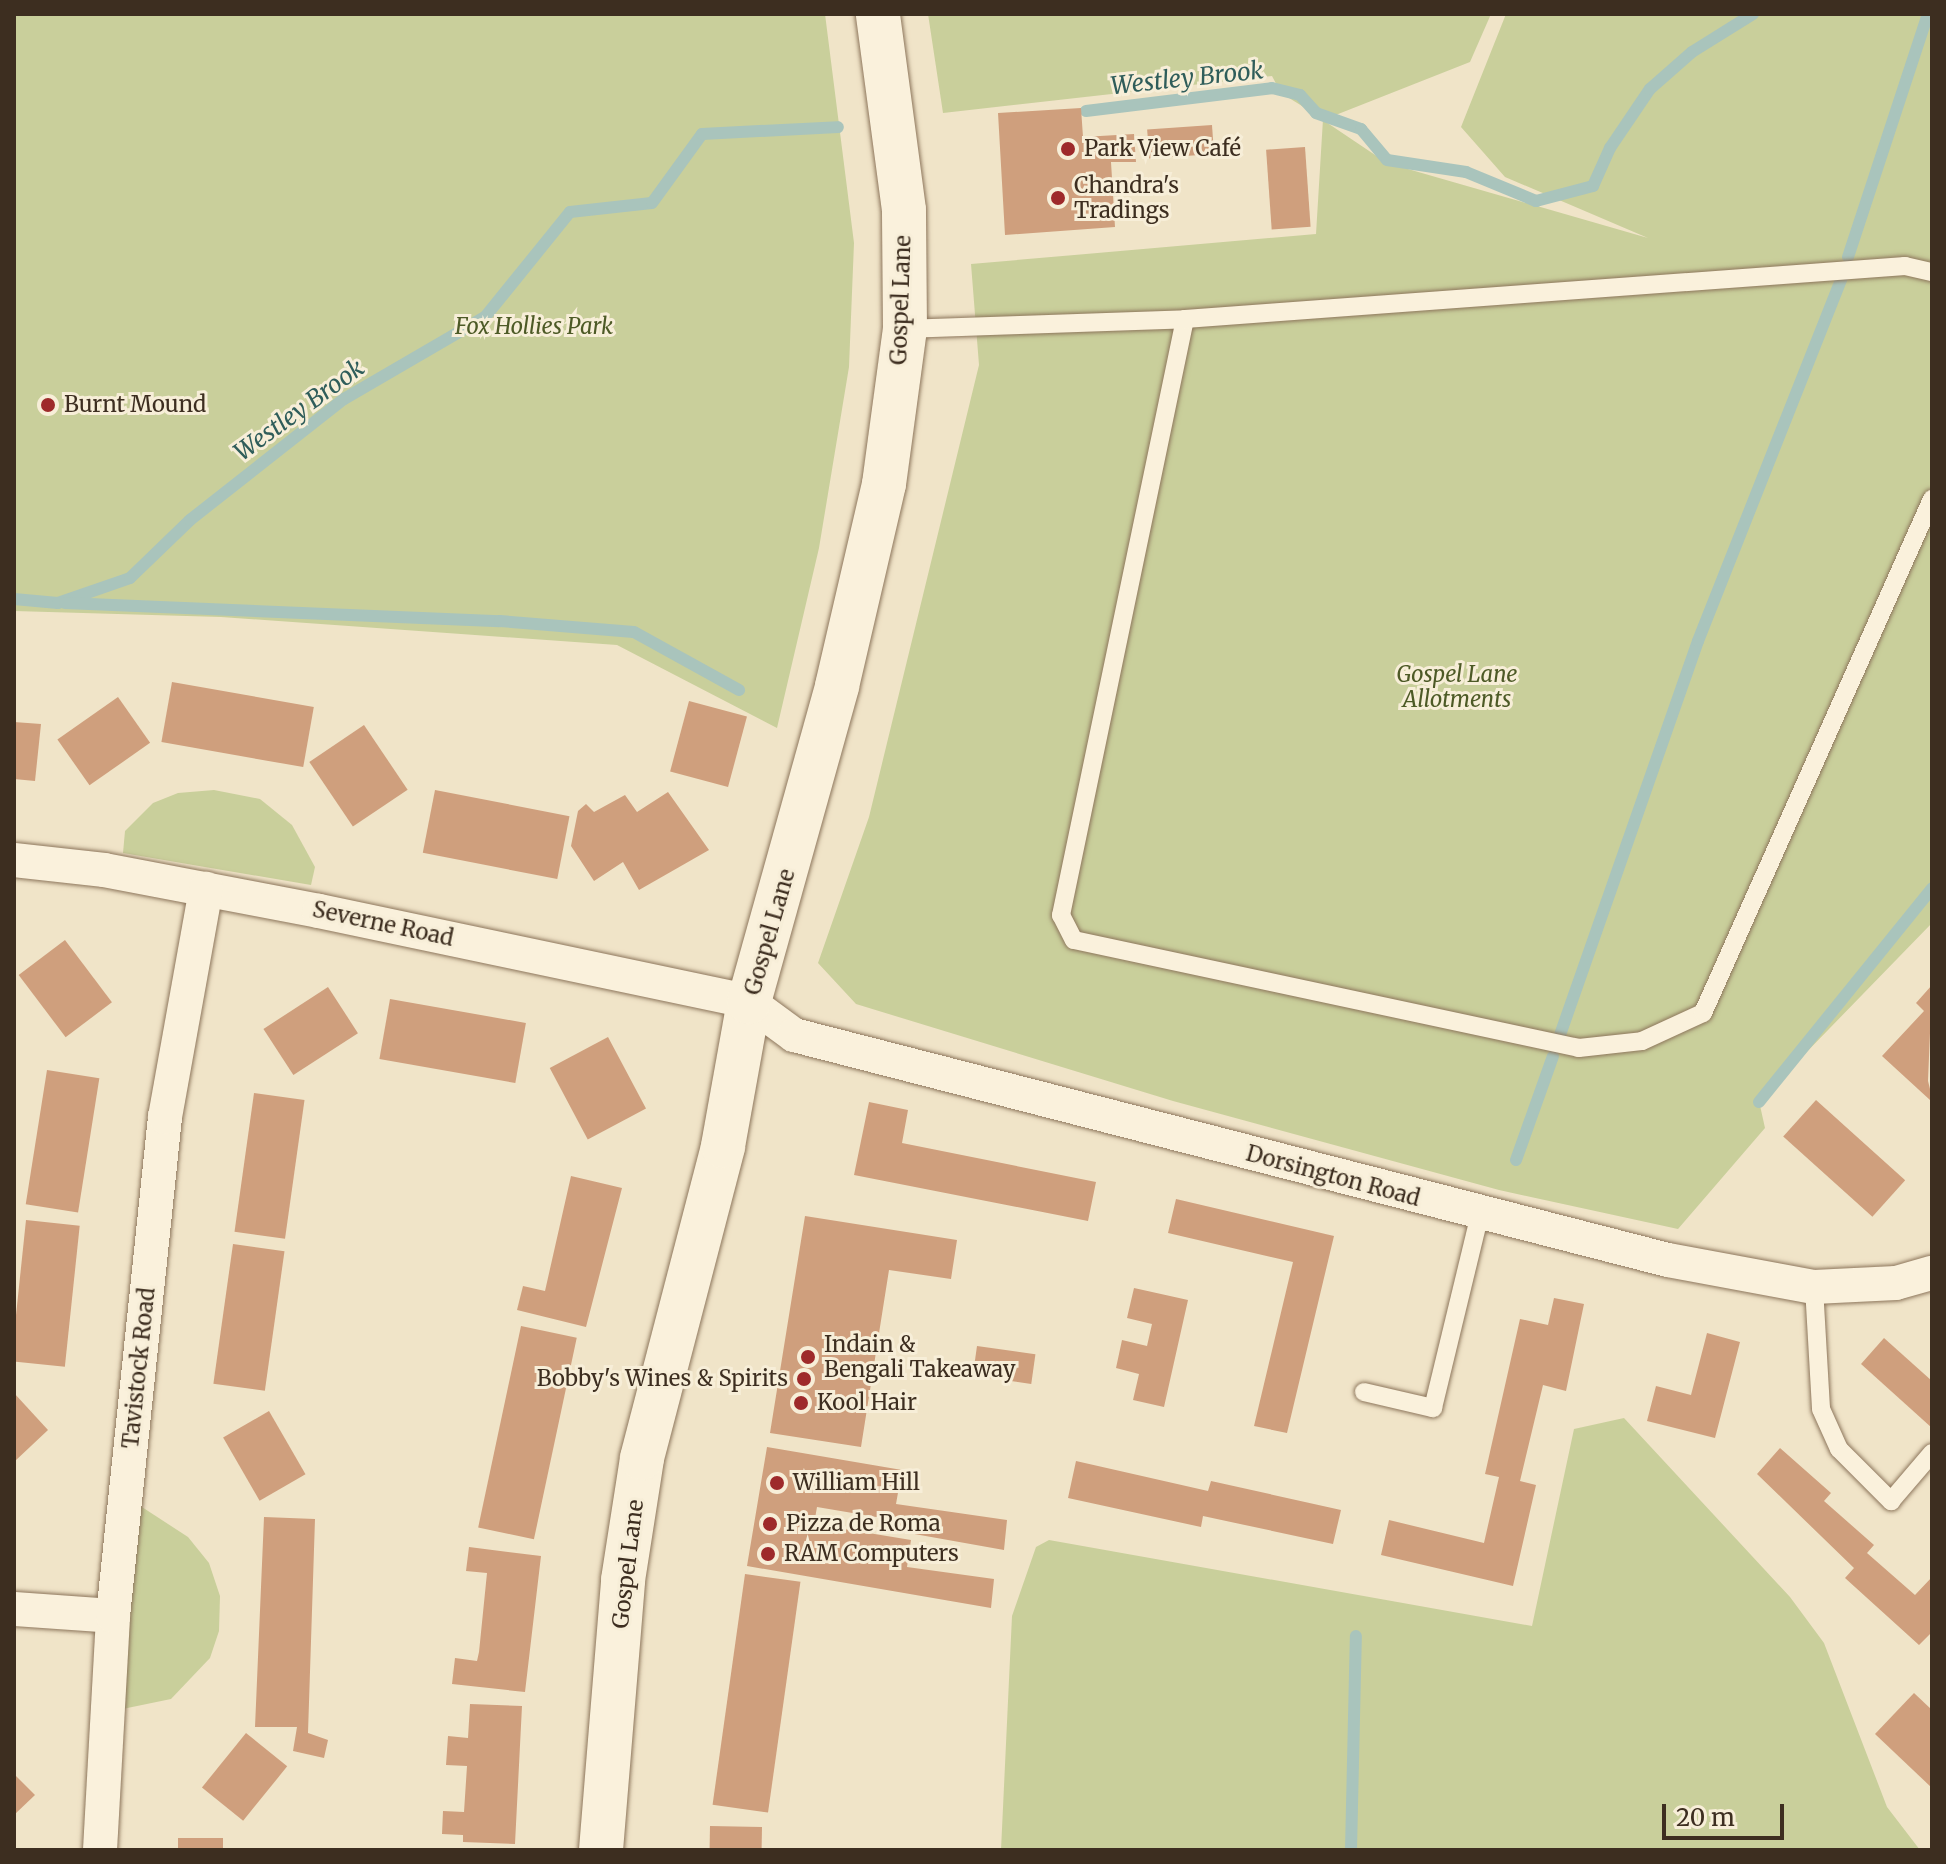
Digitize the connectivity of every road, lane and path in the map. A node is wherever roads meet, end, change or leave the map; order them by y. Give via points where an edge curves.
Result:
1 (878, 14) edge
2 (1932, 272) edge
3 (1185, 319) junction
4 (905, 329) junction
5 (1932, 499) edge
6 (14, 860) edge
7 (206, 889) junction
8 (749, 1002) junction
9 (1480, 1214) junction
10 (1932, 1273) edge
11 (1814, 1287) junction
12 (1364, 1392) dead end
13 (1932, 1453) edge
14 (14, 1609) edge
15 (113, 1616) junction
16 (100, 1850) edge
17 (601, 1850) edge

1 - 4 street, Gospel Lane via 904,210
2 - 3 lane via 1905,266
3 - 4 lane
3 - 5 lane via 1061,915 1074,940 1579,1048 1642,1041 1703,1013
4 - 8 street, Gospel Lane via 870,546 837,686
6 - 7 street, Severne Road
7 - 8 street, Severne Road
7 - 15 street, Tavistock Road via 165,1117
8 - 9 street, Dorsington Road via 794,1035
8 - 17 street, Gospel Lane via 723,1146 642,1458 623,1580
9 - 11 street, Dorsington Road via 1668,1260
9 - 12 lane via 1433,1408
10 - 11 street, Dorsington Road via 1896,1283
11 - 13 lane via 1821,1409 1839,1449 1891,1501
14 - 15 street
15 - 16 street, Tavistock Road

